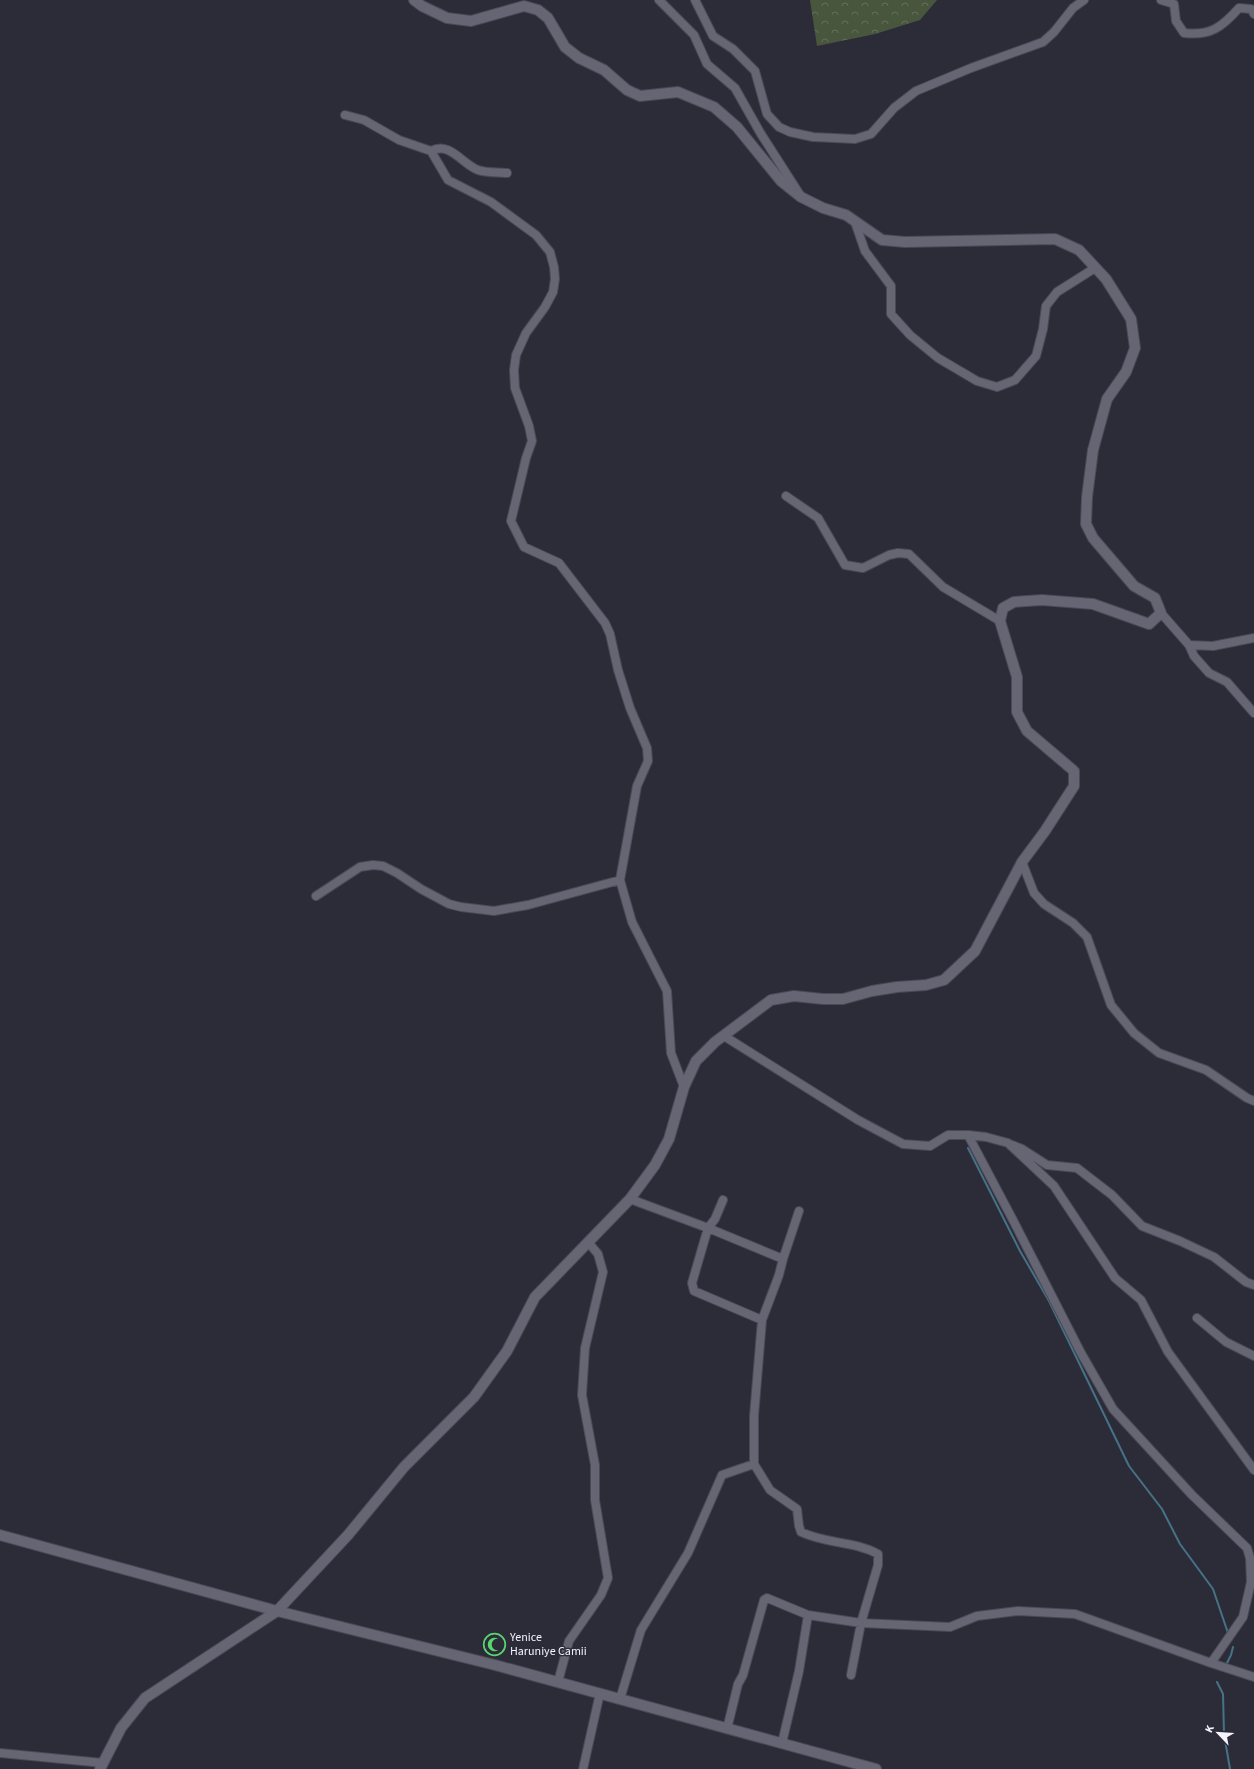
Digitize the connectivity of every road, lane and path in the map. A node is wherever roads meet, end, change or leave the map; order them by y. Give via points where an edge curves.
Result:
1 (414, 0) edge
2 (659, 0) edge
3 (696, 0) edge
4 (1084, 0) edge
5 (1161, 0) edge
6 (1254, 14) edge
7 (345, 115) dead end
8 (431, 151) junction
9 (507, 173) dead end
10 (801, 197) junction
11 (855, 222) junction
12 (1096, 268) junction
13 (786, 496) dead end
14 (1161, 613) junction
15 (1000, 621) junction
16 (1254, 638) edge
17 (1188, 645) junction
18 (1254, 713) edge
19 (1022, 862) junction
20 (620, 880) junction
21 (316, 896) dead end
22 (724, 1036) junction
23 (684, 1087) junction
24 (1254, 1101) edge
25 (968, 1135) junction
26 (1008, 1143) junction
27 (630, 1199) junction
28 (723, 1200) dead end
29 (799, 1211) dead end
30 (708, 1228) junction
31 (588, 1242) junction
32 (783, 1259) junction
33 (1254, 1285) edge
34 (1197, 1318) dead end
35 (762, 1320) junction
36 (1254, 1356) edge
37 (754, 1464) junction
38 (1254, 1470) edge
39 (0, 1535) edge
40 (277, 1611) junction
41 (808, 1615) junction
42 (861, 1623) junction
43 (1211, 1663) junction
44 (851, 1675) dead end
45 (1254, 1677) edge
46 (558, 1682) junction
47 (600, 1693) junction
48 (620, 1699) junction
49 (728, 1729) junction
50 (782, 1743) junction
51 (0, 1753) edge
52 (102, 1766) edge
53 (583, 1769) edge
54 (876, 1769) edge

1 - 10 street via 447,18 471,21 524,6 538,10 548,18 565,47 579,58 604,70 626,90 640,96 678,92 714,107 737,126 781,181
2 - 10 street via 694,35 707,64 736,88
3 - 4 street via 713,36 733,49 755,71 767,114 779,127 813,137 855,139 871,134 894,108 916,91 1043,42 1073,8
5 - 6 street via 1174,4 1176,21 1184,33 1199,35 1223,26 1239,8 1251,9
7 - 8 street via 364,120 399,140
8 - 9 street via 445,148 478,170
8 - 20 street via 448,180 491,202 536,235 550,252 554,267 553,292 526,333 516,355 515,388 532,442 511,520 524,548 559,563 605,623 630,708 647,748 648,761 637,786
10 - 11 street via 823,208 846,215
11 - 12 street via 882,240 905,242 1055,239 1079,250
11 - 12 street via 865,251 891,286 891,314 910,335 938,358 977,381 997,387 1015,380 1036,356 1046,306 1056,292
12 - 14 street via 1106,279 1131,319 1135,348 1126,372 1107,399 1093,450 1086,524 1093,538 1134,586 1155,598
13 - 15 street via 818,518 845,565 863,568 889,555 909,554 943,587
14 - 15 street via 1149,624 1093,604 1042,600 1014,602 1003,608
14 - 17 street
15 - 19 street via 1017,677 1017,712 1027,731 1074,771 1074,786
16 - 17 street via 1213,646
17 - 18 street via 1209,673 1228,682
19 - 22 street via 975,951 944,980 926,985 872,991 843,1000 794,996 771,1000
19 - 24 street via 1034,893 1044,904 1073,923 1087,937 1111,1005 1134,1033 1159,1053 1206,1070
20 - 21 street via 528,905 494,911 461,908 449,904 397,873 383,866 373,865 360,868
20 - 23 street via 632,922 667,991 671,1053
22 - 23 street via 696,1061
22 - 25 street via 858,1120 904,1144 930,1146 948,1135
23 - 27 street via 669,1139 655,1165
25 - 26 street
25 - 43 street via 1081,1353 1113,1409 1192,1494 1247,1548 1251,1582 1242,1616
26 - 33 street via 1047,1165 1077,1168 1112,1195 1142,1226 1214,1257 1246,1282
26 - 38 street via 1054,1186 1115,1278 1141,1300 1168,1352
27 - 30 street
27 - 31 street
28 - 30 street
29 - 32 street
30 - 32 street
30 - 35 street via 692,1283 694,1291
31 - 40 street via 535,1297 507,1351 474,1397 404,1467 348,1534
31 - 46 street via 598,1254 603,1272 585,1348 582,1395 595,1465 594,1500 608,1578 600,1595 569,1641
32 - 35 street
34 - 36 street via 1226,1342
35 - 37 street via 754,1416
37 - 42 street via 770,1490 797,1509 801,1532 878,1554 878,1565
37 - 48 street via 722,1475 688,1553 641,1630
39 - 40 street
40 - 46 street
40 - 52 street via 145,1698 121,1728
41 - 42 street
41 - 49 street via 767,1598 764,1600 743,1675 738,1684
41 - 50 street via 799,1672
42 - 43 street via 950,1627 977,1616 1018,1610 1075,1614
42 - 44 street
43 - 45 street
46 - 47 street
47 - 48 street
47 - 53 street
48 - 49 street
49 - 50 street
50 - 54 street
51 - 52 street

